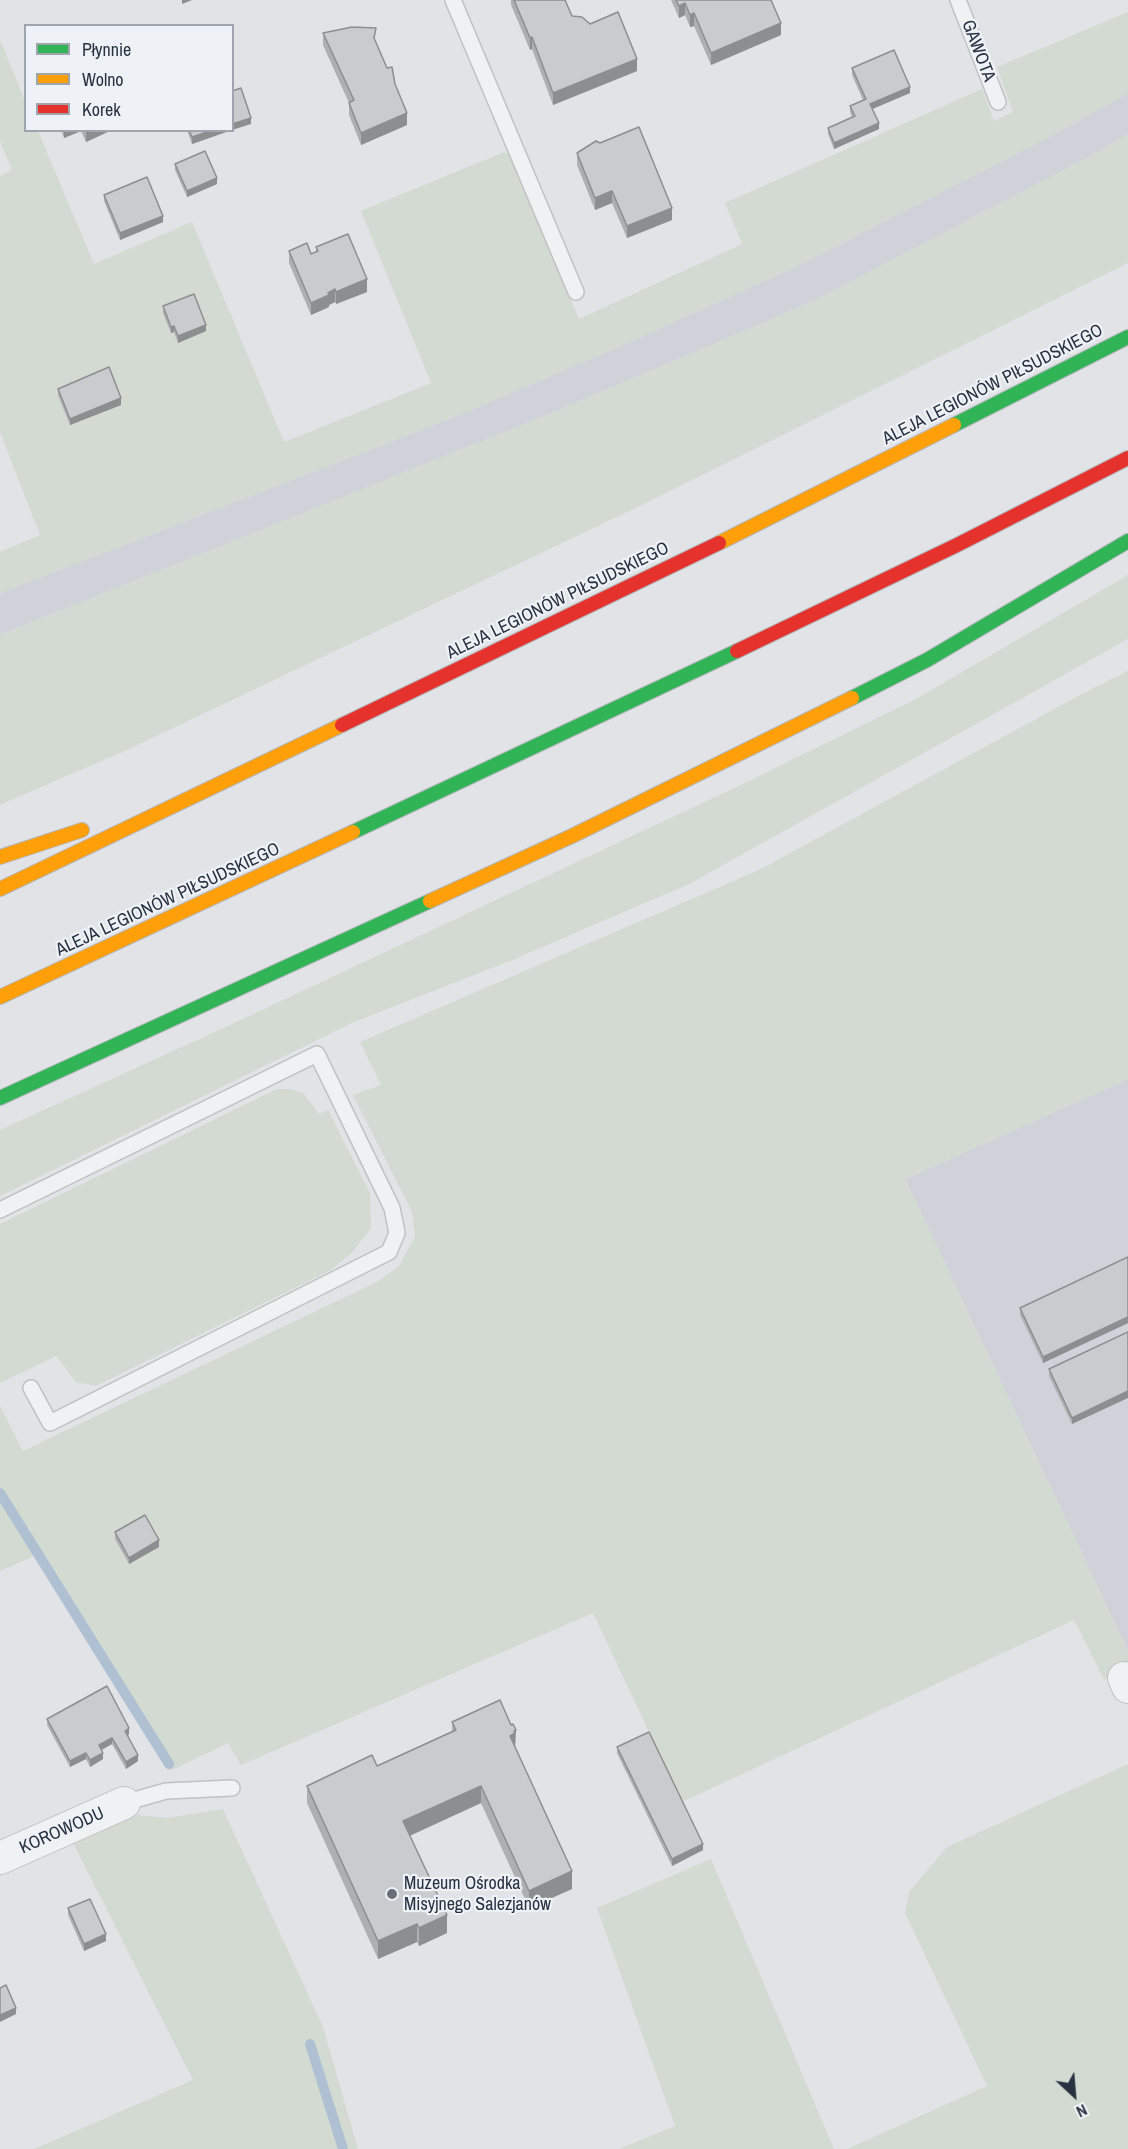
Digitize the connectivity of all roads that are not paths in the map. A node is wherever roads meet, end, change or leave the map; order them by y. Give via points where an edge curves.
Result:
1 (453, 0) edge
2 (958, 0) edge
3 (998, 102) dead end
4 (576, 292) dead end
5 (1128, 338) edge
6 (1128, 458) edge
7 (1128, 541) edge
8 (209, 788) junction
9 (0, 857) edge
10 (0, 889) edge
11 (0, 997) edge
12 (0, 1098) edge
13 (0, 1210) edge
14 (31, 1388) dead end
15 (232, 1788) dead end
16 (124, 1803) joint
17 (0, 1858) edge

1 - 4 lane
2 - 3 lane, GAWOTA
5 - 8 highway, ALEJA LEGIONÓW PIŁSUDSKIEGO via 654,576
6 - 11 highway, ALEJA LEGIONÓW PIŁSUDSKIEGO via 660,688
7 - 12 highway via 927,660 717,766
8 - 9 highway
8 - 10 highway, ALEJA LEGIONÓW PIŁSUDSKIEGO
13 - 14 lane via 317,1054 392,1208 397,1233 389,1252 50,1424
15 - 16 lane via 166,1791
16 - 17 street, KOROWODU

